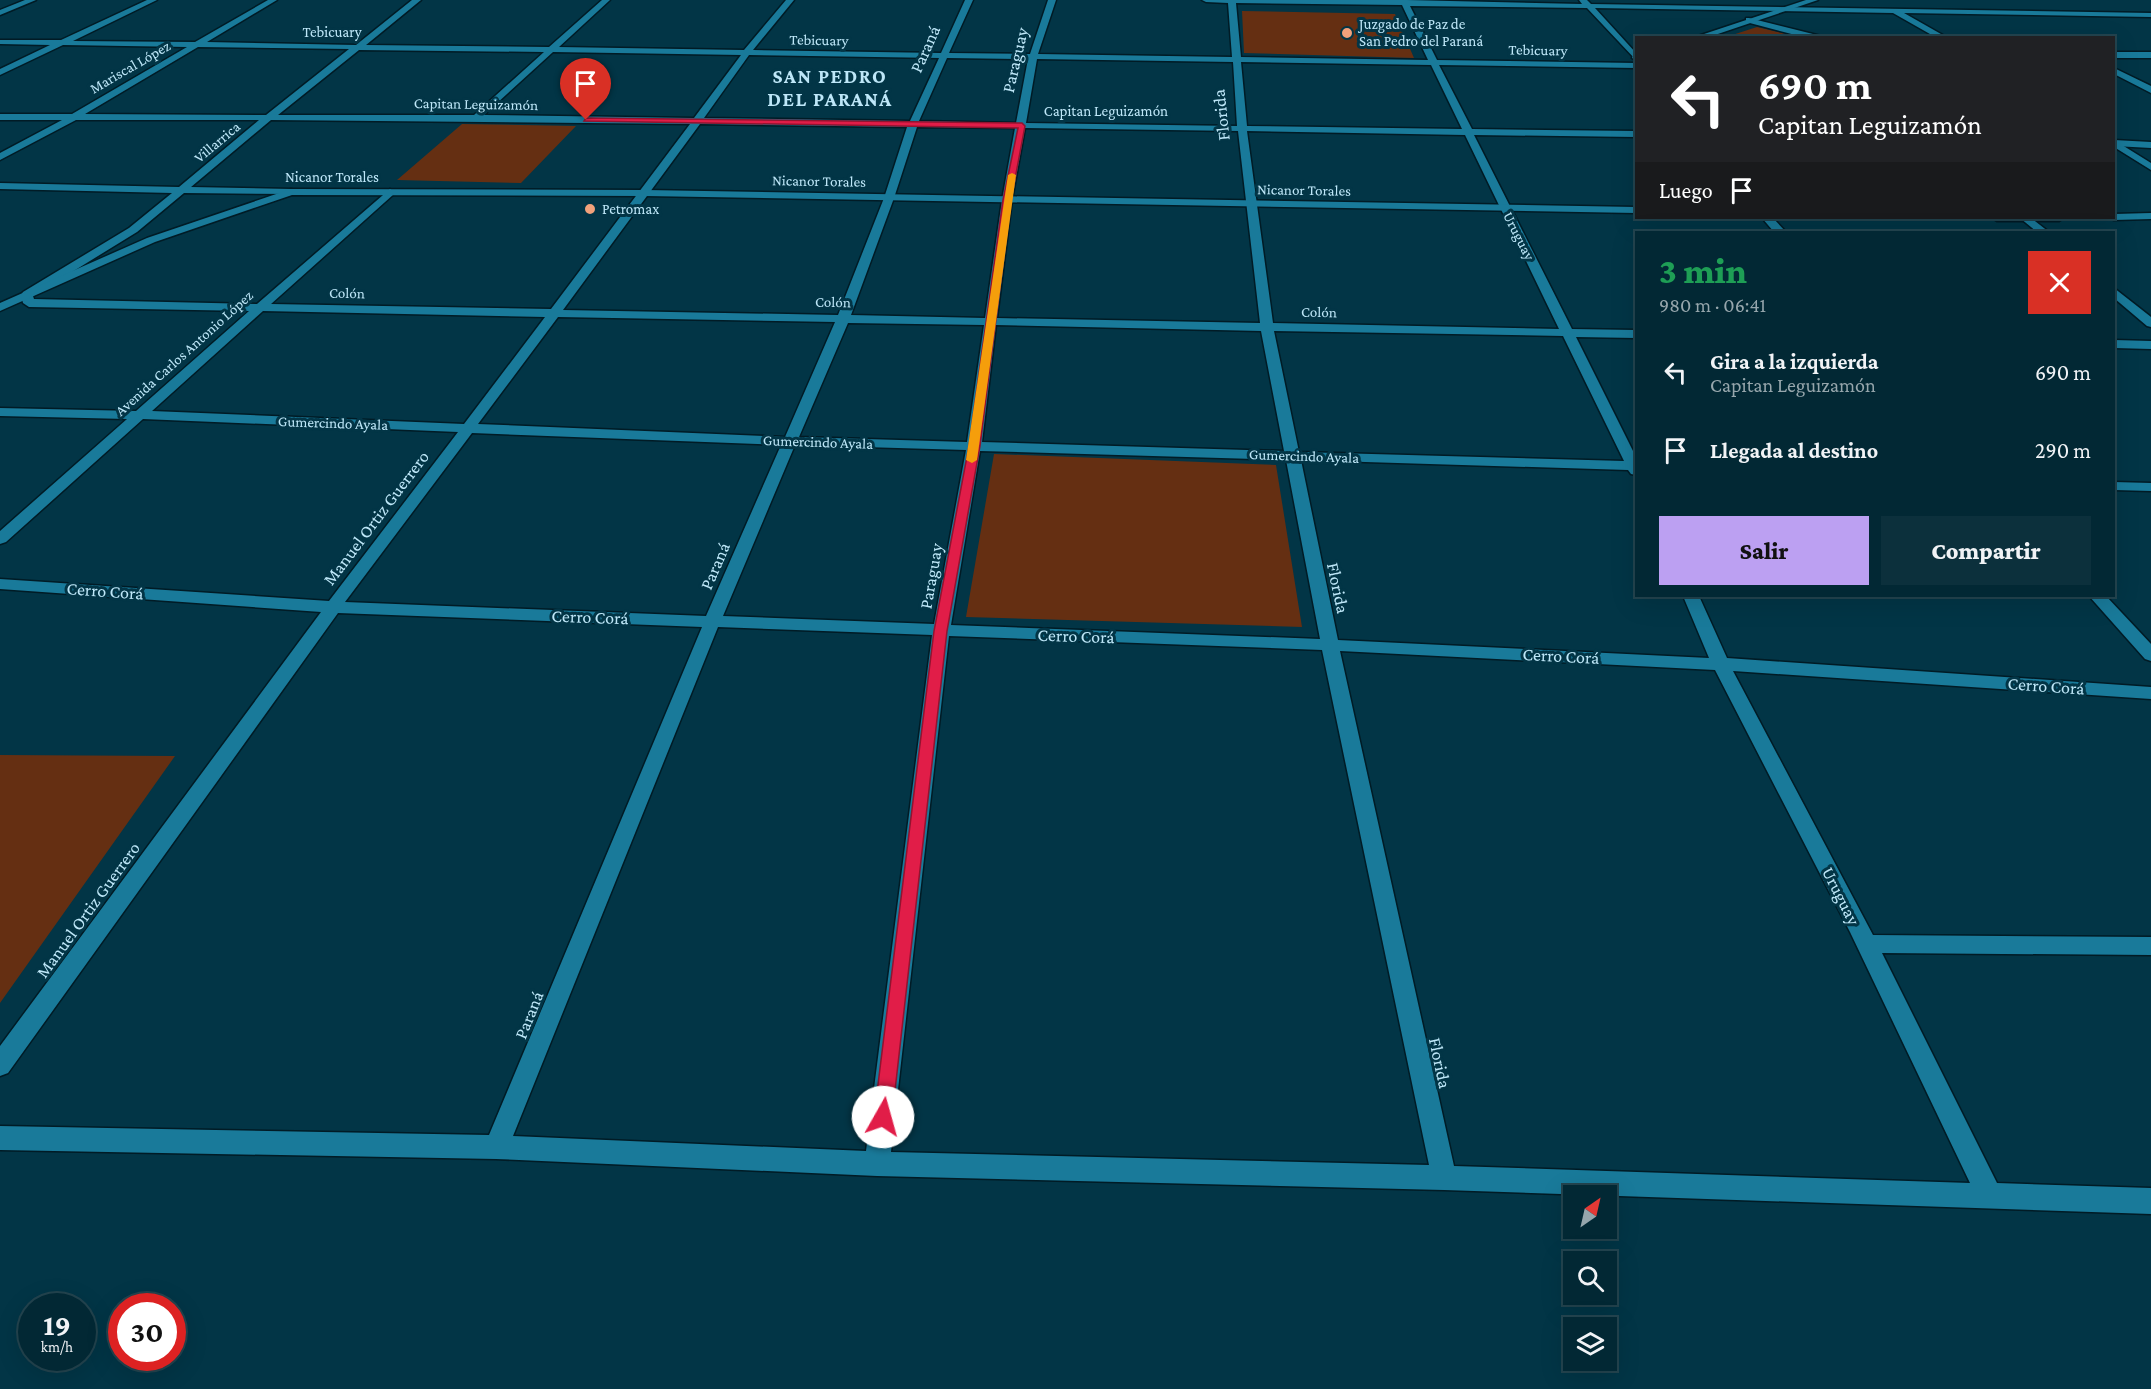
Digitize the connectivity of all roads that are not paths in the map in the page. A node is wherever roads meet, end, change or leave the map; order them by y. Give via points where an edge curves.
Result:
1 (32, 0) edge
2 (153, 0) edge
3 (273, 0) edge
4 (417, 0) edge
5 (606, 0) edge
6 (790, 0) edge
7 (969, 0) edge
8 (1052, 0) edge
9 (1206, 0) edge
10 (1232, 0) edge
11 (1742, 0) edge
12 (1814, 0) edge
13 (1403, 1) edge
14 (1585, 2) edge
15 (2045, 6) dead end
16 (1751, 8) junction
17 (1789, 8) junction
18 (1892, 10) junction
19 (2054, 13) junction
20 (0, 14) edge
21 (2151, 15) edge
22 (1761, 16) junction
23 (1749, 20) junction
24 (1702, 36) edge
25 (1810, 36) edge
26 (1940, 36) edge
27 (0, 42) edge
28 (61, 43) junction
29 (199, 45) junction
30 (362, 45) junction
31 (551, 49) junction
32 (747, 52) junction
33 (2115, 55) edge
34 (2151, 55) edge
35 (942, 56) junction
36 (1033, 56) junction
37 (1635, 57) edge
38 (1235, 58) junction
39 (1432, 62) junction
40 (1635, 65) edge
41 (0, 72) edge
42 (2115, 72) edge
43 (2151, 90) edge
44 (0, 117) edge
45 (73, 117) junction
46 (269, 117) junction
47 (476, 118) junction
48 (697, 122) junction
49 (913, 124) junction
50 (1022, 126) junction
51 (1242, 128) junction
52 (1467, 131) junction
53 (1635, 134) edge
54 (2115, 143) edge
55 (2115, 144) edge
56 (2151, 145) edge
57 (0, 157) edge
58 (2151, 167) edge
59 (0, 186) edge
60 (183, 190) junction
61 (341, 191) junction
62 (291, 192) junction
63 (390, 192) junction
64 (645, 193) junction
65 (889, 198) junction
66 (1007, 200) junction
67 (1251, 204) junction
68 (1504, 208) junction
69 (1635, 210) edge
70 (2115, 216) edge
71 (2151, 216) edge
72 (1768, 219) edge
73 (2026, 219) edge
74 (1779, 231) edge
75 (2042, 231) edge
76 (2115, 293) edge
77 (28, 299) junction
78 (0, 307) edge
79 (259, 308) junction
80 (555, 314) junction
81 (0, 317) edge
82 (843, 319) junction
83 (992, 323) junction
84 (2151, 323) edge
85 (1267, 328) junction
86 (1569, 333) junction
87 (1635, 334) edge
88 (2115, 344) edge
89 (2151, 345) edge
90 (0, 412) edge
91 (138, 415) junction
92 (468, 428) junction
93 (790, 441) junction
94 (974, 446) junction
95 (1291, 455) junction
96 (1635, 465) edge
97 (1635, 467) edge
98 (2115, 486) edge
99 (2151, 487) edge
100 (0, 539) edge
101 (0, 584) edge
102 (1691, 597) edge
103 (2098, 597) edge
104 (333, 607) junction
105 (712, 622) junction
106 (941, 631) junction
107 (1330, 645) junction
108 (2151, 655) edge
109 (1721, 664) junction
110 (2151, 693) edge
111 (1866, 944) junction
112 (2151, 946) edge
113 (0, 1065) edge
114 (0, 1138) edge
115 (496, 1148) junction
116 (877, 1164) junction
117 (1444, 1178) junction
118 (1990, 1197) junction
119 (2151, 1201) edge

1 - 20 street
2 - 28 street
3 - 29 street, Mariscal López
4 - 30 street, Villarrica
5 - 31 street
6 - 32 street, Manuel Ortiz Guerrero
7 - 35 street, Paraná
8 - 36 street, Paraguay
9 - 10 street
10 - 13 street
10 - 38 street, Florida
11 - 16 street
12 - 17 street
13 - 14 street
13 - 39 street, Uruguay
14 - 16 street
14 - 37 street
15 - 19 street
16 - 17 street
16 - 22 street
17 - 18 street
17 - 22 street
18 - 19 street
18 - 26 street
19 - 21 street
22 - 23 street
23 - 24 street
23 - 25 street
27 - 28 street, Tebicuary
28 - 29 street, Tebicuary
28 - 41 street
29 - 30 street, Tebicuary
29 - 45 street, Mariscal López
30 - 31 street, Tebicuary
30 - 46 street, Villarrica
31 - 32 street, Tebicuary
31 - 47 street
32 - 35 street, Tebicuary
32 - 48 street, Manuel Ortiz Guerrero
33 - 34 street
35 - 36 street, Tebicuary
35 - 49 street, Paraná
36 - 38 street, Tebicuary
36 - 50 street, Paraguay
38 - 39 street, Tebicuary
38 - 51 street, Florida
39 - 40 street, Tebicuary
39 - 52 street, Uruguay
42 - 43 street
44 - 45 street, Capitan Leguizamón
45 - 46 street, Capitan Leguizamón
45 - 57 street, Mariscal López
46 - 47 street, Capitan Leguizamón
46 - 60 street, Villarrica
47 - 48 street, Capitan Leguizamón
48 - 49 street, Capitan Leguizamón
48 - 64 street, Manuel Ortiz Guerrero
49 - 50 street, Capitan Leguizamón
49 - 65 street, Paraná
50 - 51 street, Capitan Leguizamón
50 - 66 street, Paraguay
51 - 52 street, Capitan Leguizamón
51 - 67 street, Florida
52 - 53 street, Capitan Leguizamón
52 - 68 street, Uruguay
54 - 56 street
55 - 58 street
59 - 60 street, Nicanor Torales
60 - 62 street, Nicanor Torales
60 - 77 street, Villarrica via 115,242
61 - 62 street, Nicanor Torales
61 - 63 street, Nicanor Torales
61 - 77 street, Villarrica via 261,208 174,236
62 - 77 street, Villarrica via 152,240
63 - 64 street, Nicanor Torales
63 - 79 street, Avenida Carlos Antonio López
64 - 65 street, Nicanor Torales
64 - 80 street, Manuel Ortiz Guerrero
65 - 66 street, Nicanor Torales
65 - 82 street, Paraná
66 - 67 street, Nicanor Torales
66 - 83 street, Paraguay
67 - 68 street, Nicanor Torales
67 - 85 street, Florida
68 - 69 street, Nicanor Torales
68 - 86 street, Uruguay
70 - 71 street
72 - 74 street
73 - 75 street
76 - 84 street
77 - 78 street, Villarrica
77 - 79 street, Colón
77 - 81 street, Villarrica
79 - 80 street, Colón
79 - 91 street, Avenida Carlos Antonio López
80 - 82 street, Colón
80 - 92 street, Manuel Ortiz Guerrero
82 - 83 street, Colón
82 - 93 street, Paraná
83 - 85 street, Colón
83 - 94 street, Paraguay
85 - 86 street, Colón
85 - 95 street, Florida
86 - 87 street, Colón
86 - 96 street, Uruguay
88 - 89 street
90 - 91 street, Gumercindo Ayala
91 - 92 street, Gumercindo Ayala
91 - 100 street, Avenida Carlos Antonio López
92 - 93 street, Gumercindo Ayala
92 - 104 street, Manuel Ortiz Guerrero
93 - 94 street, Gumercindo Ayala
93 - 105 street, Paraná
94 - 95 street, Gumercindo Ayala
94 - 106 street, Paraguay
95 - 97 street, Gumercindo Ayala
95 - 107 street, Florida
98 - 99 street
101 - 104 street, Cerro Corá
102 - 109 street, Uruguay
103 - 108 street
104 - 105 street, Cerro Corá
104 - 113 street, Manuel Ortiz Guerrero
105 - 106 street, Cerro Corá
105 - 115 street, Paraná
106 - 107 street, Cerro Corá
106 - 116 street, Paraguay
107 - 109 street, Cerro Corá
107 - 117 street, Florida
109 - 110 street, Cerro Corá
109 - 111 street, Uruguay
111 - 112 street
111 - 118 street, Uruguay
114 - 115 street
115 - 116 street
116 - 117 street
117 - 118 street
118 - 119 street

